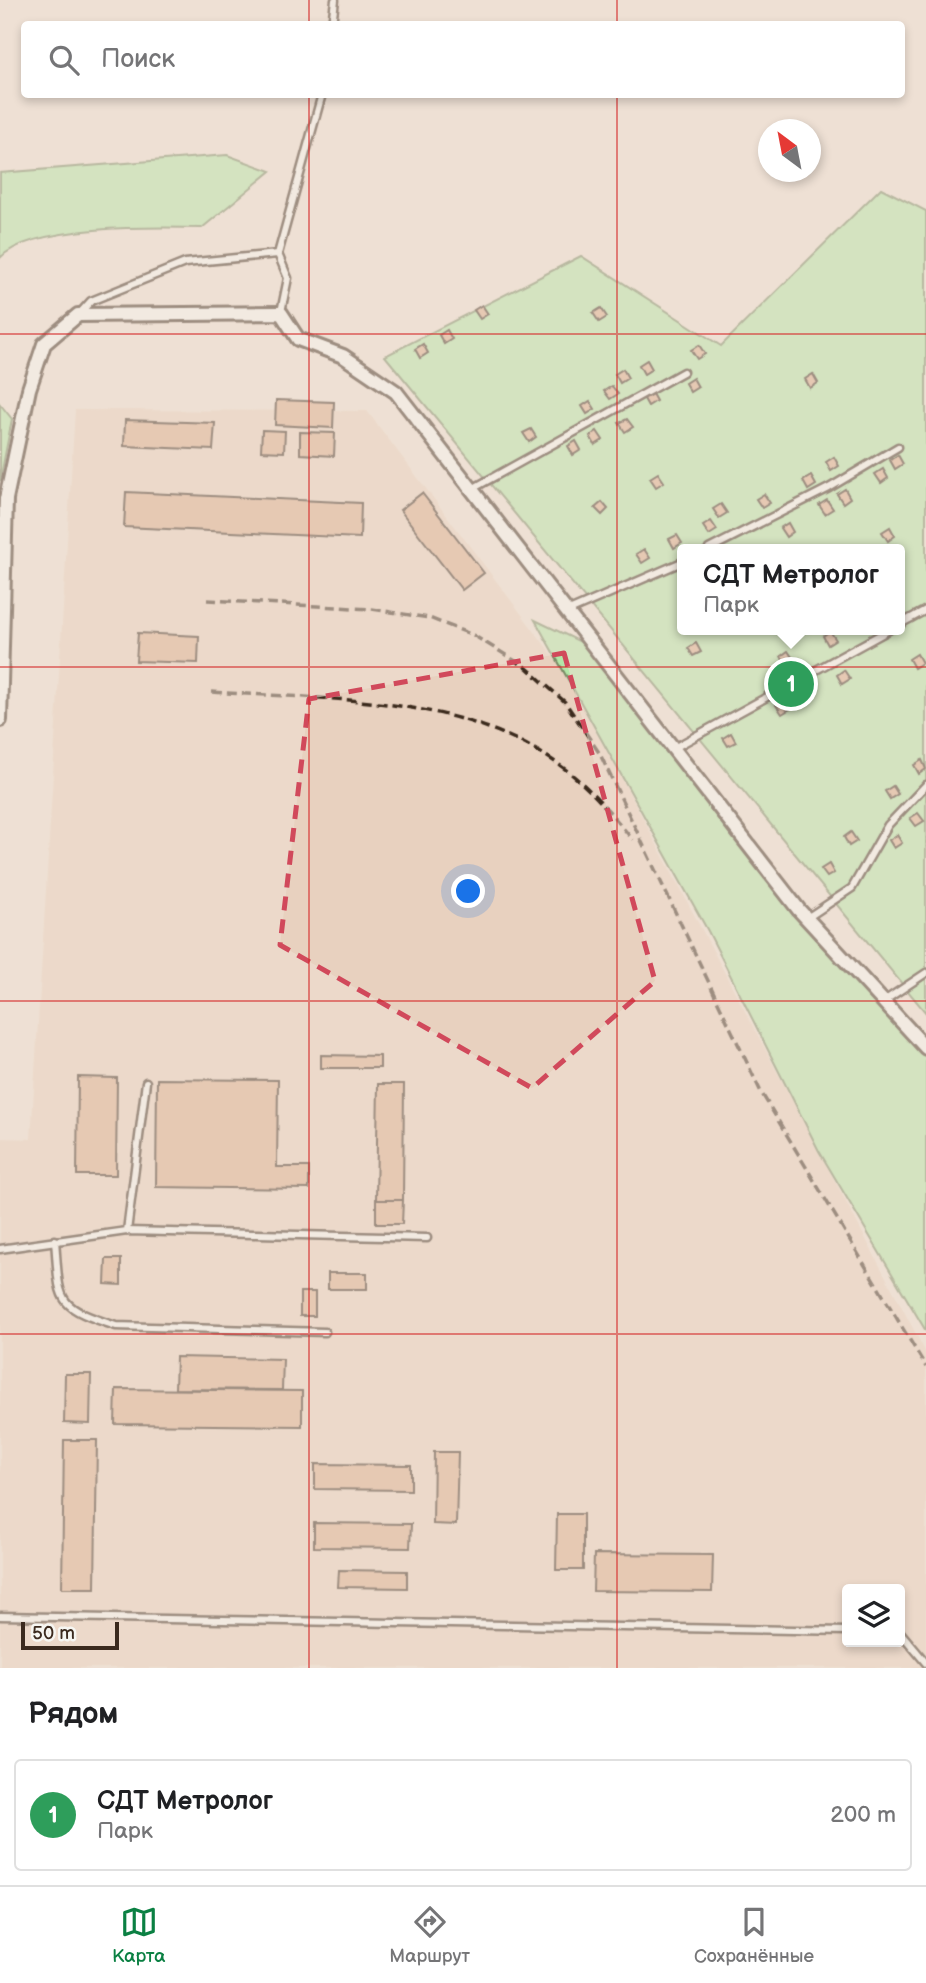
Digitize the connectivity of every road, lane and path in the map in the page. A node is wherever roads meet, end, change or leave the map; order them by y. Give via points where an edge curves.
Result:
1 (335, 0) edge
2 (332, 21) edge
3 (321, 98) edge
4 (278, 254) junction
5 (281, 313) junction
6 (78, 315) junction
7 (682, 372) dead end
8 (898, 447) dead end
9 (472, 489) junction
10 (719, 544) edge
11 (677, 564) edge
12 (926, 610) edge
13 (569, 611) junction
14 (905, 621) edge
15 (881, 635) edge
16 (0, 720) edge
17 (674, 748) junction
18 (926, 785) edge
19 (807, 918) junction
20 (926, 973) edge
21 (884, 1001) junction
22 (926, 1048) edge
23 (146, 1082) dead end
24 (127, 1231) junction
25 (428, 1238) dead end
26 (55, 1240) junction
27 (0, 1249) edge
28 (325, 1332) dead end
29 (0, 1616) edge
30 (842, 1631) edge
31 (905, 1638) edge
32 (926, 1663) edge

1 - 2 lane
3 - 4 lane
4 - 5 lane via 288,278
4 - 6 lane via 185,263 90,301
5 - 6 street
5 - 9 street via 298,339 343,356 396,392
6 - 16 street via 44,344 29,389 6,499
7 - 9 lane
8 - 10 lane
9 - 13 street
11 - 13 lane
12 - 14 lane
13 - 17 street
15 - 17 lane
17 - 19 street
18 - 19 lane via 888,825 852,888
19 - 21 street
20 - 21 lane
21 - 22 street
23 - 24 lane
24 - 25 lane
24 - 26 lane
26 - 27 lane
26 - 28 lane via 60,1295 66,1305 85,1316 116,1326
29 - 30 lane
31 - 32 lane

